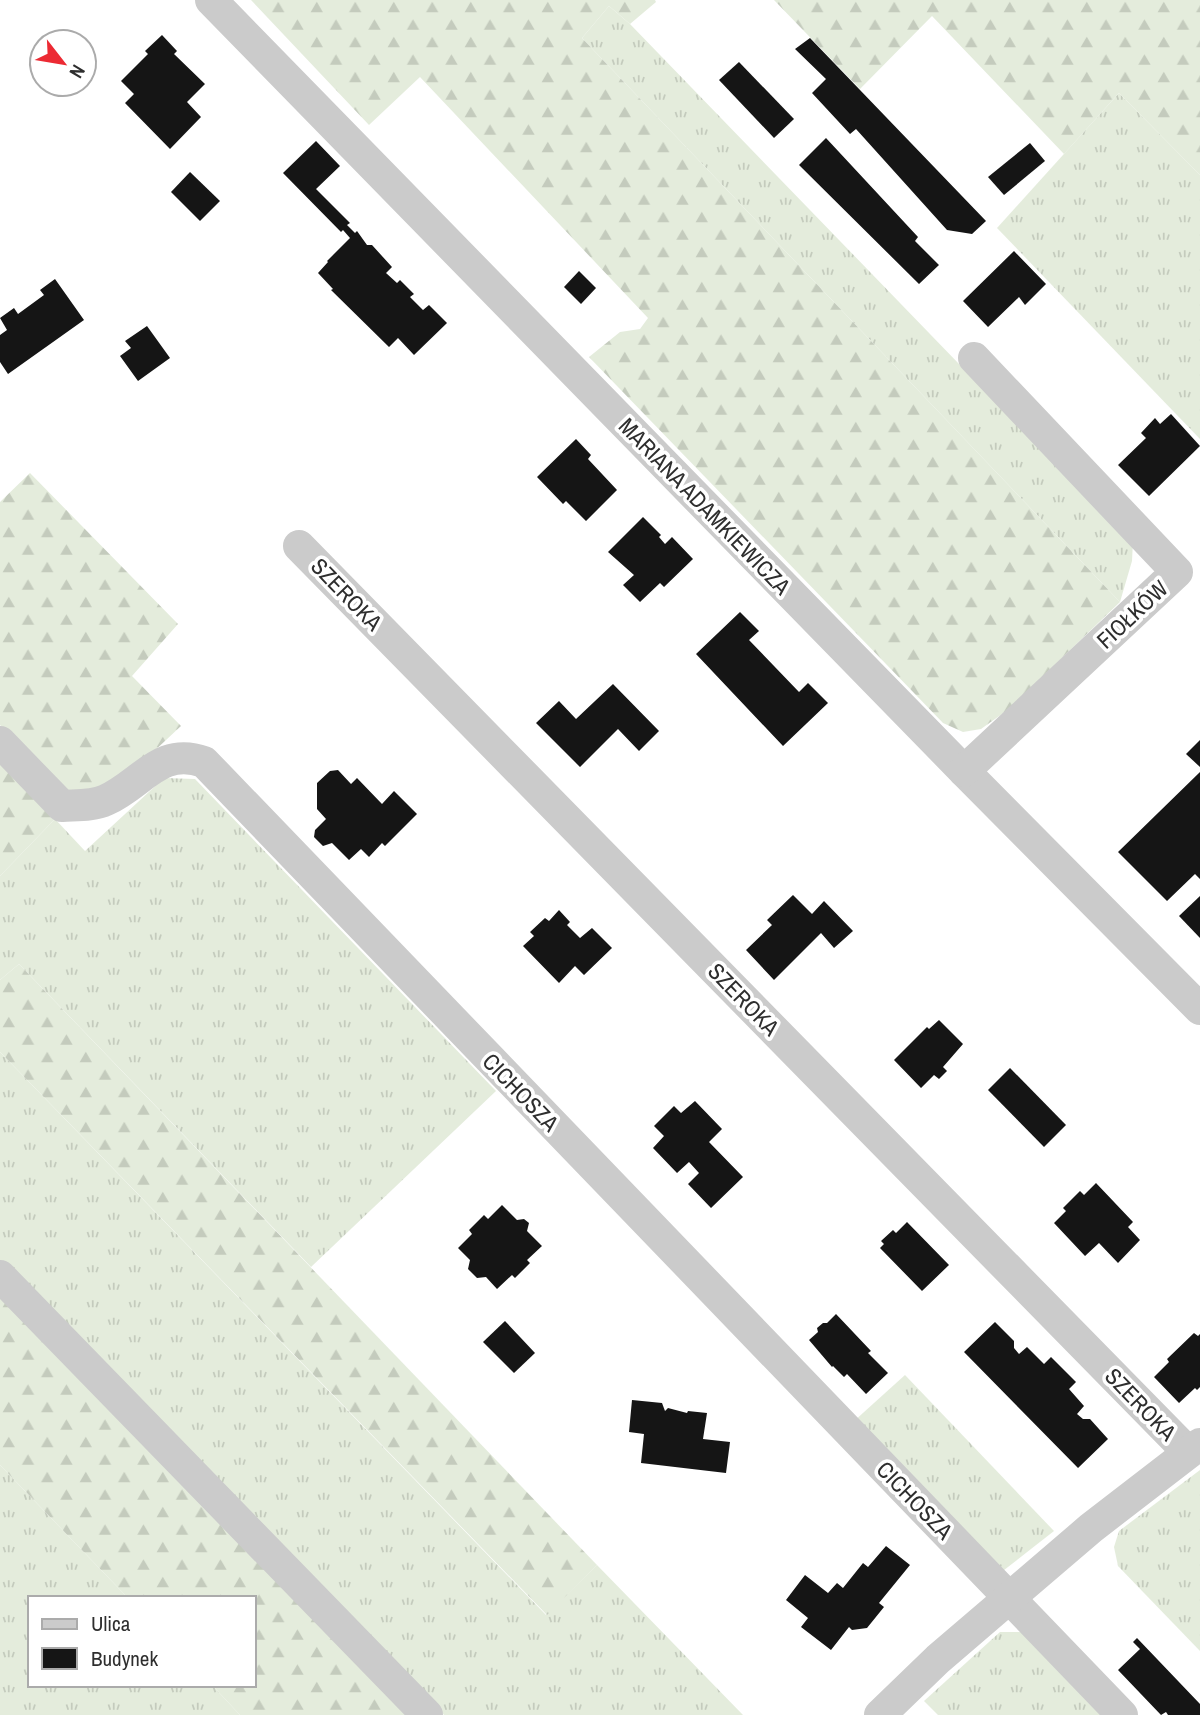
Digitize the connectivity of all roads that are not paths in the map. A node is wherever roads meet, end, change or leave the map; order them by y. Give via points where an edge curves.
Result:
1 (211, 0) edge
2 (974, 358) dead end
3 (299, 546) dead end
4 (0, 742) edge
5 (964, 771) junction
6 (1200, 1009) edge
7 (0, 1276) edge
8 (1194, 1448) edge
9 (1009, 1597) junction
10 (427, 1715) edge
11 (880, 1715) edge
12 (1122, 1715) edge

1 - 5 street, MARIANA ADAMKIEWICZA
2 - 5 street, FIOŁKÓW via 1177,572
3 - 8 street, SZEROKA
4 - 9 street, CICHOSZA via 62,806 105,801 174,758 204,762
5 - 6 street, MARIANA ADAMKIEWICZA
7 - 10 street
8 - 9 street, SZEROKA
9 - 11 street, SZEROKA
9 - 12 street

